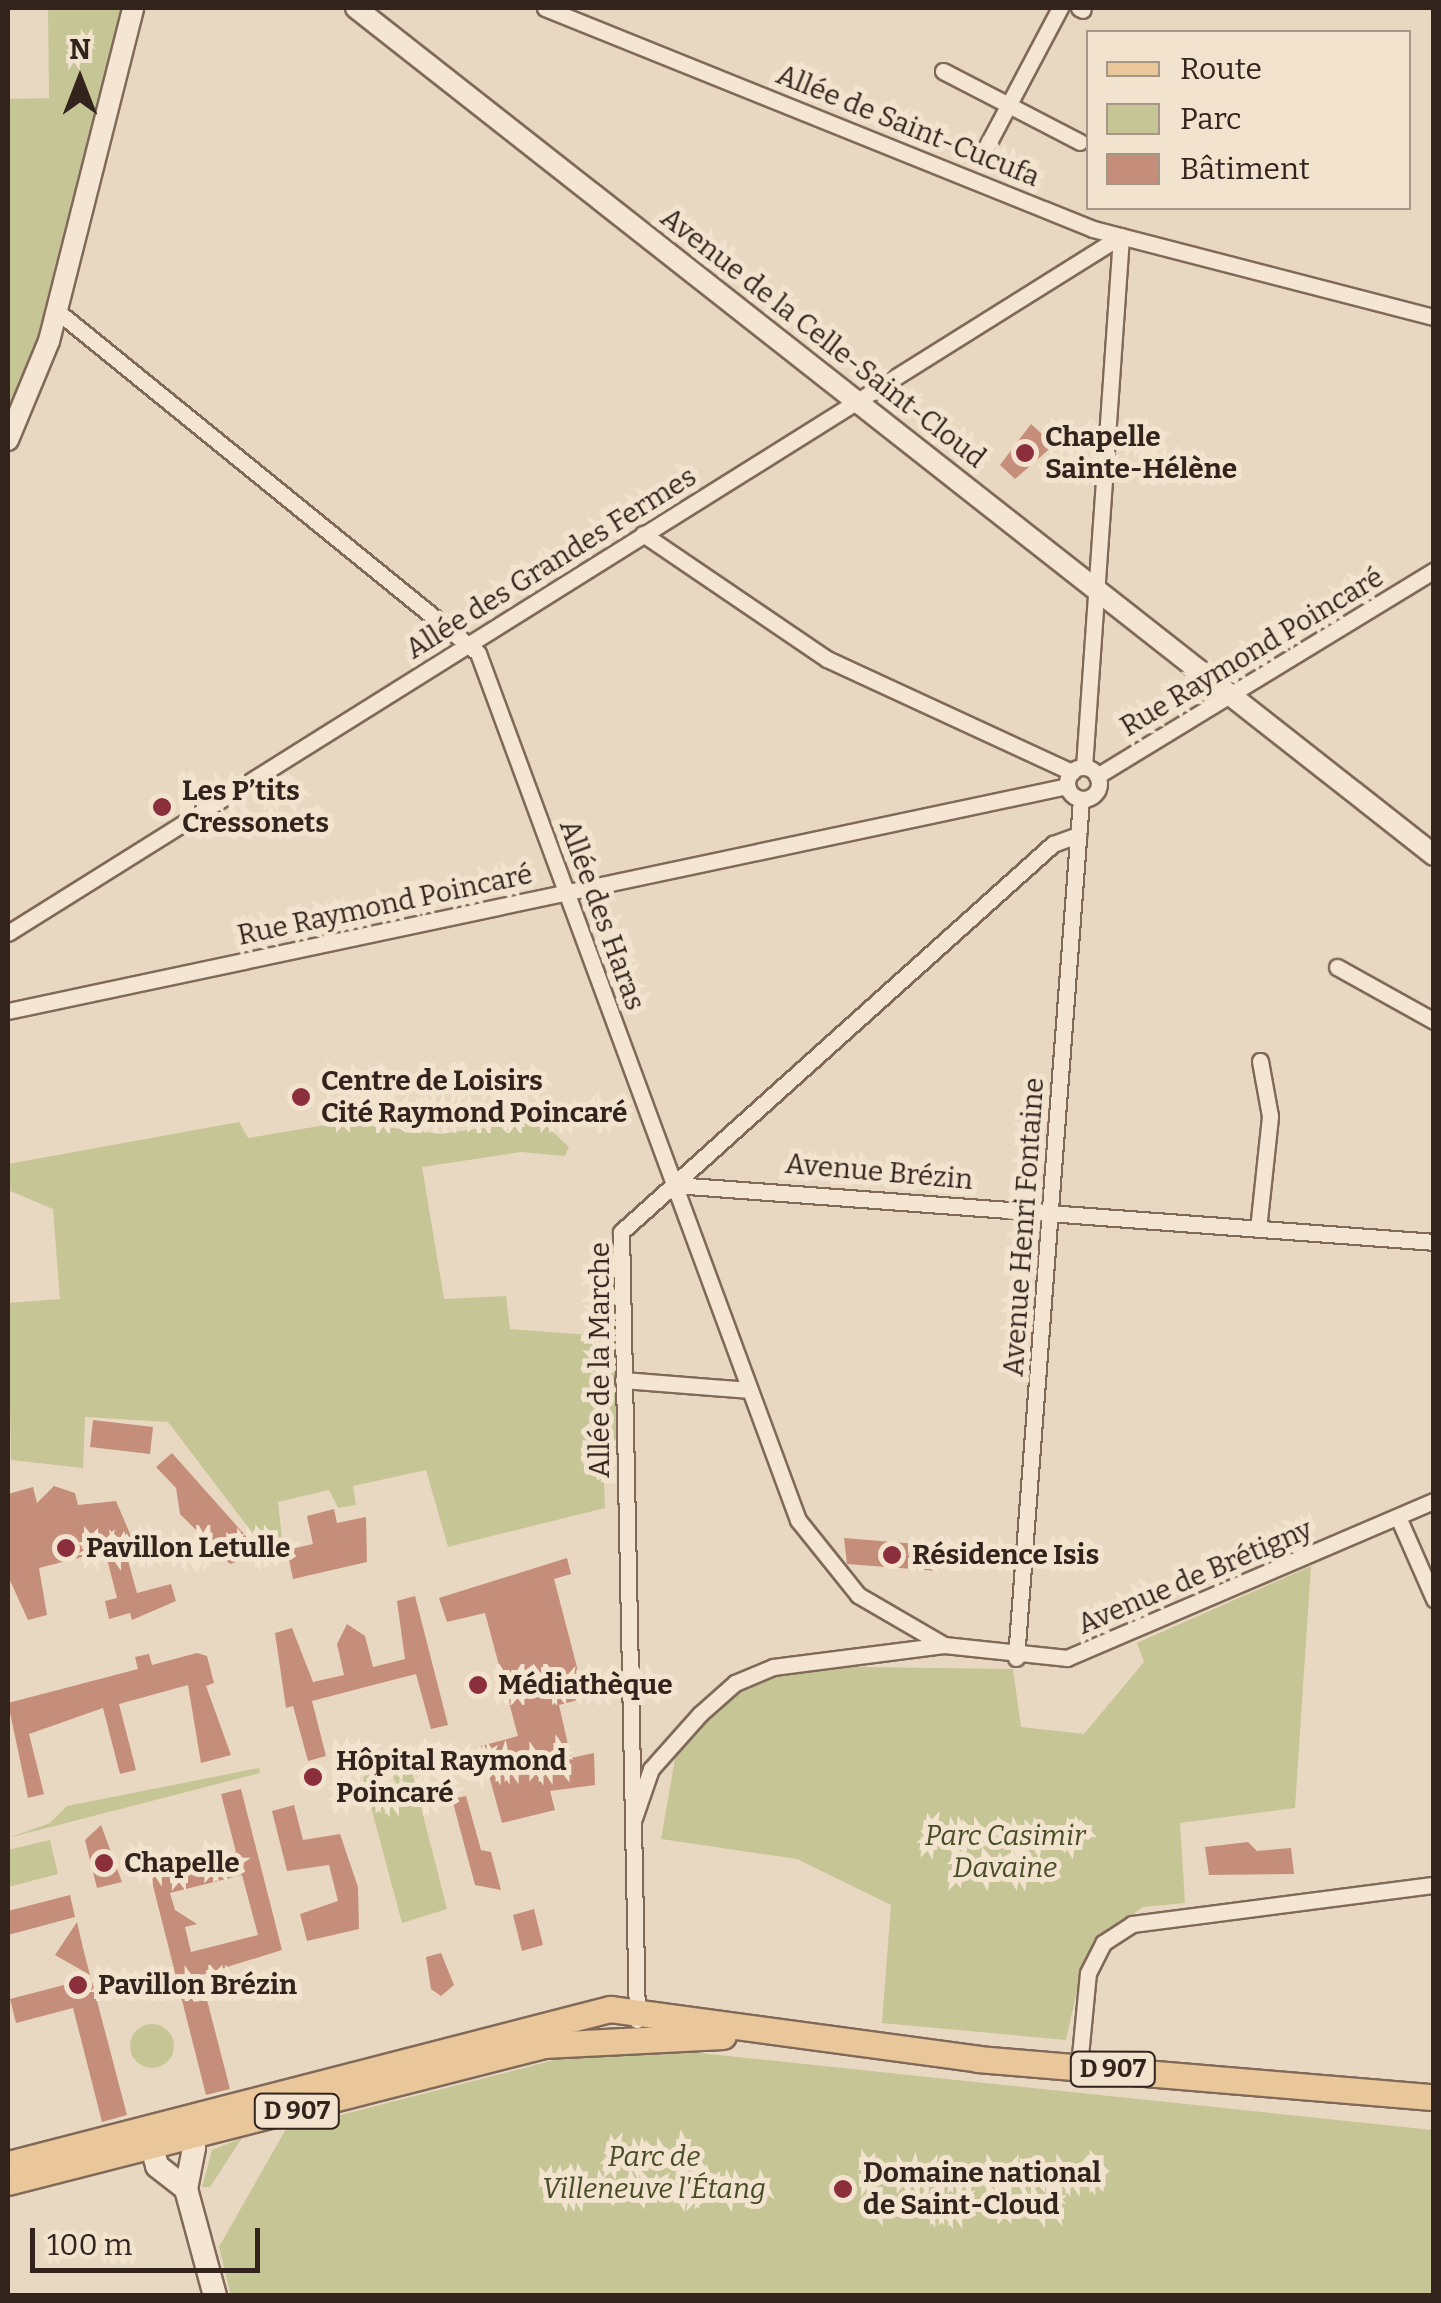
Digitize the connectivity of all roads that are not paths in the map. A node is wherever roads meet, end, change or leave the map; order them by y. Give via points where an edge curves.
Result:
1 (134, 8) edge
2 (356, 8) edge
3 (545, 8) edge
4 (1060, 8) edge
5 (943, 71) dead end
6 (1009, 104) junction
7 (1080, 142) dead end
8 (981, 158) dead end
9 (1121, 236) junction
10 (57, 312) junction
11 (1434, 317) edge
12 (860, 400) junction
13 (8, 440) edge
14 (643, 534) junction
15 (1434, 570) edge
16 (1097, 592) junction
17 (469, 644) junction
18 (1230, 698) junction
19 (1080, 775) junction
20 (1082, 799) junction
21 (1078, 834) junction
22 (1434, 855) edge
23 (567, 892) junction
24 (8, 933) edge
25 (1338, 968) dead end
26 (8, 1011) edge
27 (1434, 1020) edge
28 (1260, 1061) dead end
29 (675, 1185) junction
30 (1050, 1212) junction
31 (1258, 1229) junction
32 (1434, 1242) edge
33 (623, 1380) junction
34 (750, 1390) junction
35 (1434, 1501) edge
36 (1398, 1517) junction
37 (1434, 1599) edge
38 (944, 1645) junction
39 (1016, 1658) junction
40 (631, 1767) junction
41 (651, 1769) junction
42 (634, 1818) junction
43 (1434, 1885) edge
44 (637, 2021) junction
45 (1079, 2066) junction
46 (1434, 2097) edge
47 (148, 2139) junction
48 (190, 2140) junction
49 (8, 2164) edge
50 (177, 2181) junction
51 (8, 2182) edge
52 (214, 2296) edge

1 - 10 street
2 - 12 street, Avenue de la Celle-Saint-Cloud
3 - 9 street, Allée de Saint-Cucufa
4 - 6 street
5 - 6 street
6 - 7 street
6 - 8 street
9 - 11 street, Allée de Saint-Cucufa
9 - 12 street, Allée des Grandes Fermes
9 - 16 street
10 - 13 street
10 - 17 street, Allée des Haras
12 - 14 street, Allée des Grandes Fermes
12 - 16 street, Avenue de la Celle-Saint-Cloud
14 - 17 street, Allée des Grandes Fermes
14 - 19 street via 842,668
15 - 18 street, Rue Raymond Poincaré
16 - 18 street, Avenue de la Celle-Saint-Cloud
16 - 19 street
17 - 23 street, Allée des Haras
17 - 24 street, Allée des Grandes Fermes
18 - 19 street, Rue Raymond Poincaré
18 - 22 street, Avenue de la Celle-Saint-Cloud
19 - 20 street
19 - 20 street via 1095,794
19 - 23 street, Rue Raymond Poincaré
20 - 21 street, Avenue Henri Fontaine
21 - 29 street, Allée de la Marche via 1053,844
21 - 30 street, Avenue Henri Fontaine
23 - 26 street, Rue Raymond Poincaré
23 - 29 street, Allée des Haras
25 - 27 street
28 - 31 street via 1270,1116
29 - 30 street, Avenue Brézin
29 - 33 street, Allée de la Marche via 621,1232
29 - 34 street, Allée des Haras
30 - 31 street, Avenue Brézin
30 - 39 street, Avenue Henri Fontaine
31 - 32 street, Avenue Brézin
33 - 34 street
33 - 40 street, Allée de la Marche
34 - 38 street, Allée des Haras via 815,1546 858,1595
35 - 36 street, Avenue de Brétigny
36 - 37 street
36 - 39 street, Avenue de Brétigny via 1116,1643 1067,1658
38 - 39 street, Avenue de Brétigny
38 - 41 street, Avenue de Brétigny via 760,1672 717,1697
40 - 41 street
40 - 42 street, Allée de la Marche
41 - 42 street, Avenue de Brétigny
42 - 44 street, Allée de la Marche
43 - 45 street via 1132,1924 1104,1944 1088,1973
44 - 45 main road, D 907
44 - 48 main road, D 907 via 567,2015
45 - 46 main road, D 907
47 - 48 main road, D 907
47 - 49 main road, D 907
47 - 50 main road
47 - 51 main road, D 907
48 - 50 main road
50 - 52 main road

